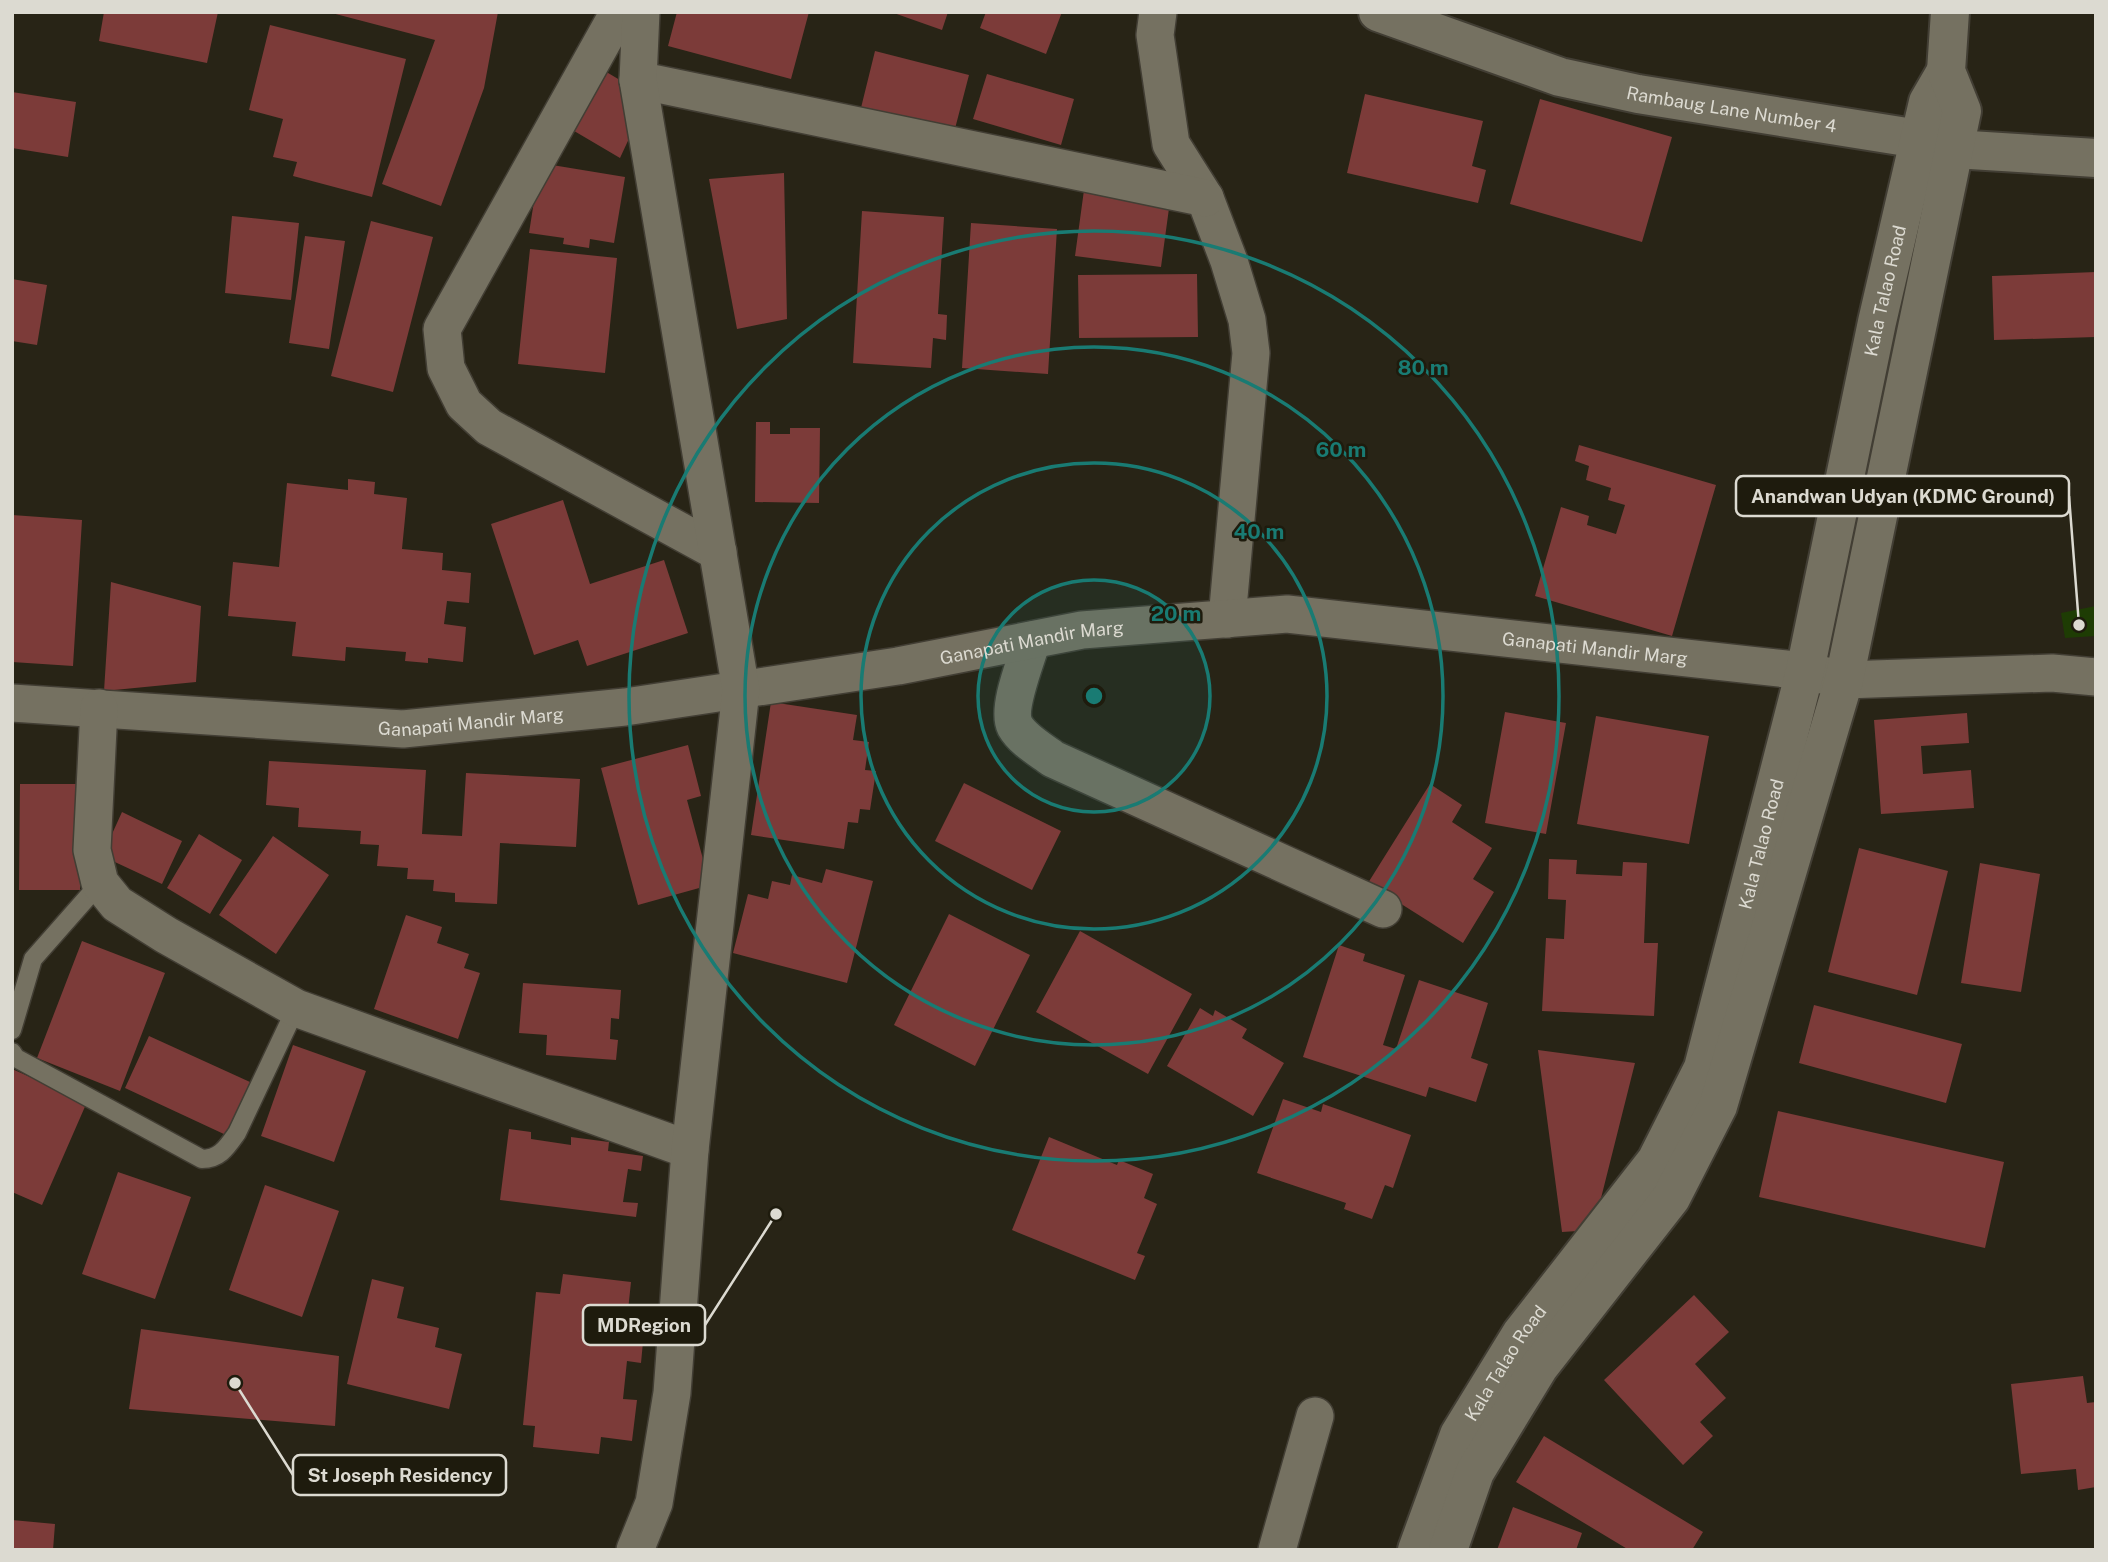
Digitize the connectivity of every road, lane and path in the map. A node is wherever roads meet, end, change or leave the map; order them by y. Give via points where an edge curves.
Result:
1 (619, 12) edge
2 (641, 12) edge
3 (1158, 12) edge
4 (1378, 12) edge
5 (1950, 12) edge
6 (638, 80) junction
7 (1937, 144) junction
8 (2096, 158) edge
9 (1205, 198) junction
10 (718, 552) junction
11 (1227, 619) junction
12 (1032, 640) junction
13 (1805, 671) junction
14 (2096, 677) edge
15 (1844, 680) junction
16 (741, 690) junction
17 (12, 703) edge
18 (99, 709) junction
19 (100, 883) junction
20 (1383, 909) dead end
21 (296, 1008) junction
22 (12, 1030) edge
23 (12, 1052) edge
24 (690, 1150) junction
25 (1315, 1416) dead end
26 (635, 1550) edge
27 (1277, 1550) edge
28 (1418, 1550) edge
29 (1448, 1550) edge

1 - 10 street via 442,329 446,368 464,404 489,427
2 - 6 street
3 - 9 street via 1155,35 1171,144
4 - 7 street, Rambaug Lane Number 4 via 1560,77
5 - 7 street, Kala Talao Road via 1946,71 1928,102
6 - 9 street
6 - 10 street
7 - 8 street, Rambaug Lane Number 4
7 - 13 street, Kala Talao Road via 1877,322
7 - 15 street, Kala Talao Road
9 - 11 street via 1247,320 1251,353
10 - 16 street
11 - 12 street, Ganapati Mandir Marg via 1082,630
11 - 13 street, Ganapati Mandir Marg via 1287,614
12 - 16 street, Ganapati Mandir Marg
12 - 20 street via 1012,707 1014,725 1028,740 1053,759
13 - 15 street, Ganapati Mandir Marg
13 - 28 street, Kala Talao Road via 1703,1068 1656,1161 1521,1334 1459,1434
14 - 15 street, Ganapati Mandir Marg via 2052,673
15 - 29 street, Kala Talao Road via 1718,1106 1671,1198 1539,1367 1475,1472
16 - 18 street, Ganapati Mandir Marg via 625,707 403,729
16 - 24 street
17 - 18 street, Ganapati Mandir Marg
18 - 19 street via 92,850
19 - 21 street via 126,911
19 - 22 lane via 33,959
21 - 23 lane via 237,1133 213,1159 202,1159
21 - 24 street
24 - 26 street via 672,1393 654,1503
25 - 27 street

